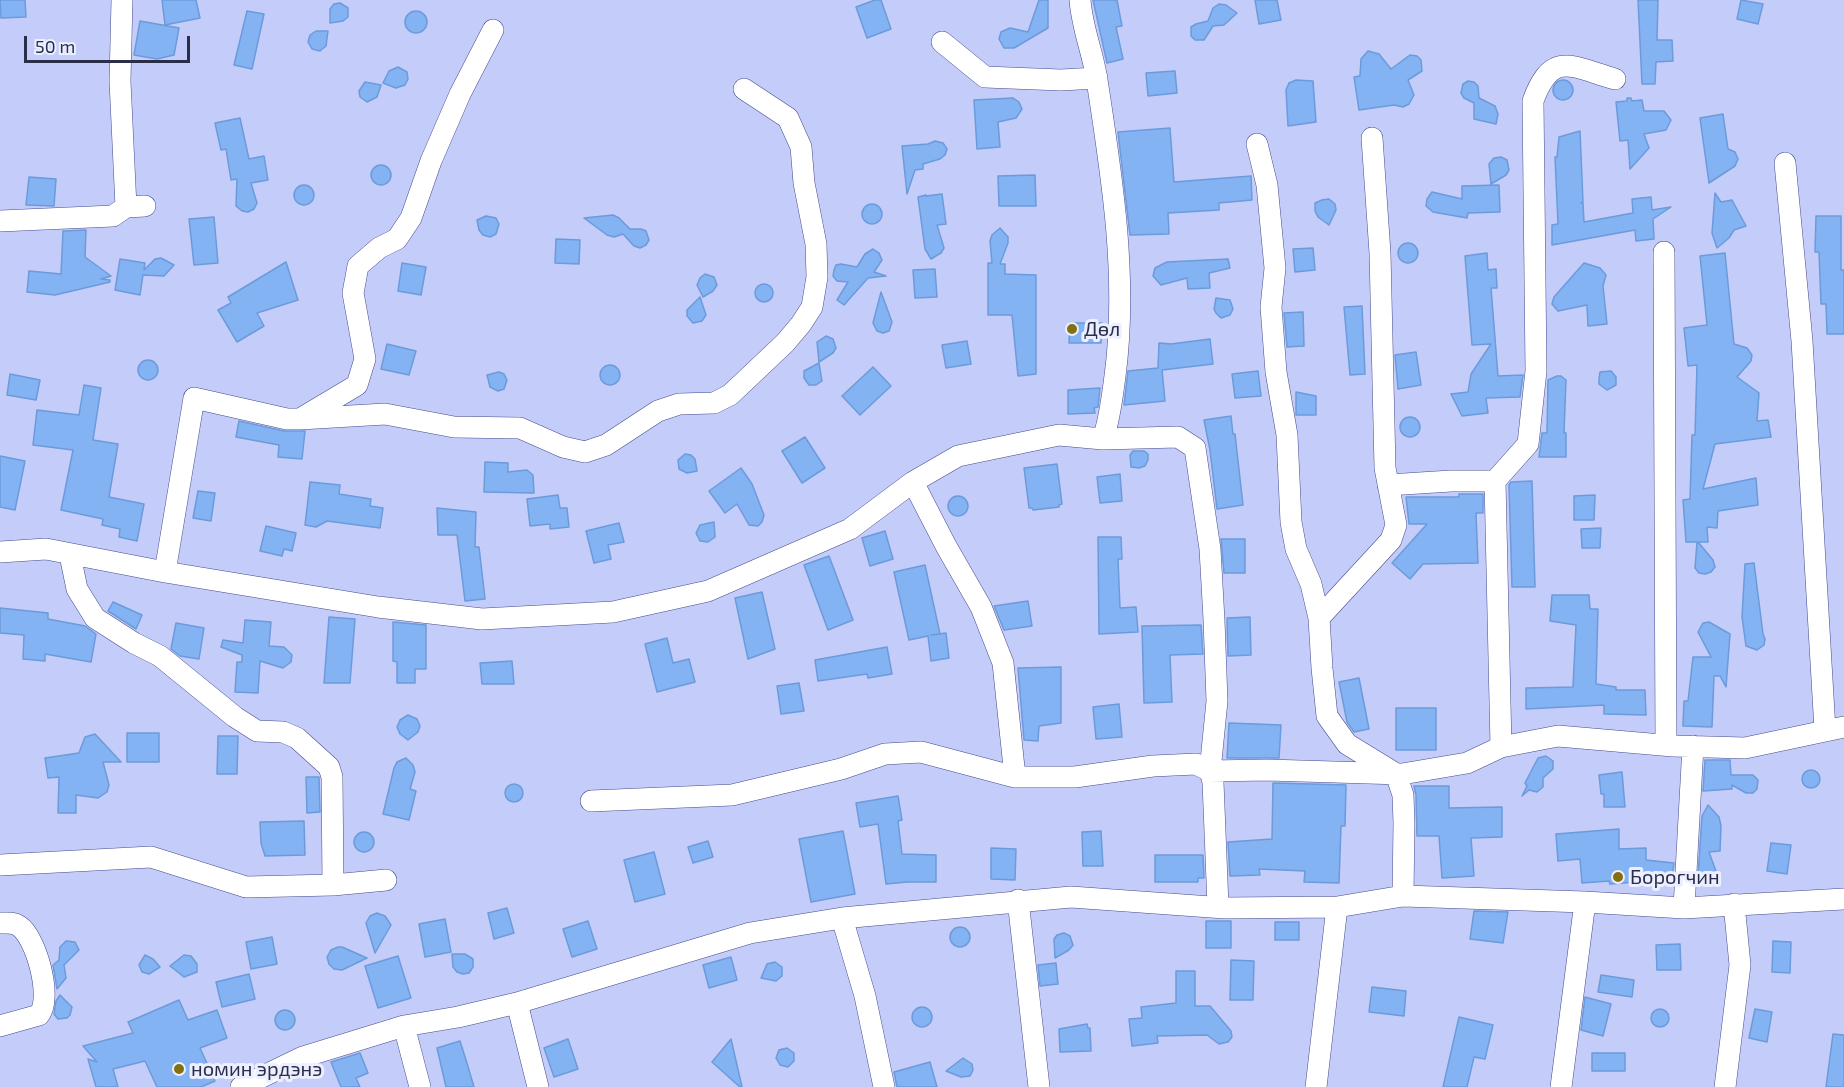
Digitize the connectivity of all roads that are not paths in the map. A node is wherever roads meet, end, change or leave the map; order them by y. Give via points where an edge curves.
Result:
1 (123, 0) edge
2 (1080, 0) edge
3 (493, 30) dead end
4 (942, 42) dead end
5 (1097, 78) junction
6 (1615, 79) dead end
7 (744, 88) dead end
8 (1372, 138) dead end
9 (1257, 144) dead end
10 (1785, 163) dead end
11 (0, 220) edge
12 (1664, 252) dead end
13 (300, 419) junction
14 (1103, 438) junction
15 (1495, 481) junction
16 (913, 482) junction
17 (1388, 485) junction
18 (0, 552) edge
19 (70, 555) junction
20 (165, 572) junction
21 (1319, 618) junction
22 (1835, 729) edge
23 (1666, 744) junction
24 (1693, 746) junction
25 (1502, 747) junction
26 (1210, 771) junction
27 (1395, 774) junction
28 (1015, 777) junction
29 (591, 801) dead end
30 (0, 865) edge
31 (386, 880) dead end
32 (333, 885) junction
33 (1402, 896) junction
34 (1844, 899) edge
35 (1018, 900) junction
36 (1585, 902) junction
37 (1734, 904) junction
38 (1218, 906) junction
39 (1337, 907) junction
40 (1684, 908) junction
41 (842, 918) junction
42 (0, 923) edge
43 (517, 1003) junction
44 (0, 1026) edge
45 (404, 1026) junction
46 (241, 1087) edge
47 (420, 1087) edge
48 (538, 1087) edge
49 (884, 1087) edge
50 (1039, 1087) edge
51 (1317, 1087) edge
52 (1561, 1087) edge
53 (1725, 1087) edge

1 - 11 street via 120,81 135,206 113,216
2 - 5 street
3 - 13 street via 435,151 411,218 397,238 358,266 353,293 365,359 357,385
4 - 5 street via 985,77
5 - 14 street via 1118,238 1119,277 1119,350 1110,420
6 - 15 street via 1567,65 1551,69 1539,84 1533,101 1536,371 1528,444
7 - 13 street via 788,118 801,147 818,277 812,307 801,324 730,396 714,403 679,404 658,411 606,445 585,452 520,428 454,427 385,414
8 - 17 street
9 - 21 street via 1267,185 1274,256 1271,307 1276,372 1287,435 1292,522 1296,549 1311,584
10 - 22 street
12 - 23 street
13 - 20 street via 194,398
14 - 16 street via 1059,435 958,456
14 - 26 street via 1178,437 1195,448 1210,549 1213,608 1217,701
15 - 17 street
15 - 25 street
16 - 20 street via 850,529 708,591 614,612 482,619 378,607
16 - 28 street via 981,607 1003,663
17 - 21 street via 1396,525 1391,540
18 - 19 street via 46,549
19 - 20 street
19 - 32 street via 77,589 94,618 160,656 257,731 283,732 297,738 329,767
21 - 27 street via 1327,716 1347,744
22 - 24 street via 1745,748
23 - 24 street
23 - 25 street via 1558,736
24 - 40 street
25 - 27 street via 1467,763
26 - 27 street
26 - 28 street via 1196,764 1075,777
26 - 38 street
27 - 33 street via 1403,795
28 - 29 street via 921,752 885,754 841,769 732,795
30 - 32 street via 151,857 246,887
31 - 32 street
33 - 36 street
33 - 39 street
34 - 37 street
35 - 38 street via 1071,897
35 - 41 street
35 - 50 street
36 - 40 street
36 - 52 street
37 - 40 street
37 - 53 street via 1740,965
38 - 39 street
39 - 51 street
41 - 43 street via 750,933
41 - 49 street via 865,996
42 - 44 street via 16,924 25,931 40,962 45,1001 39,1015
43 - 45 street
43 - 48 street
45 - 46 street via 303,1058
45 - 47 street

